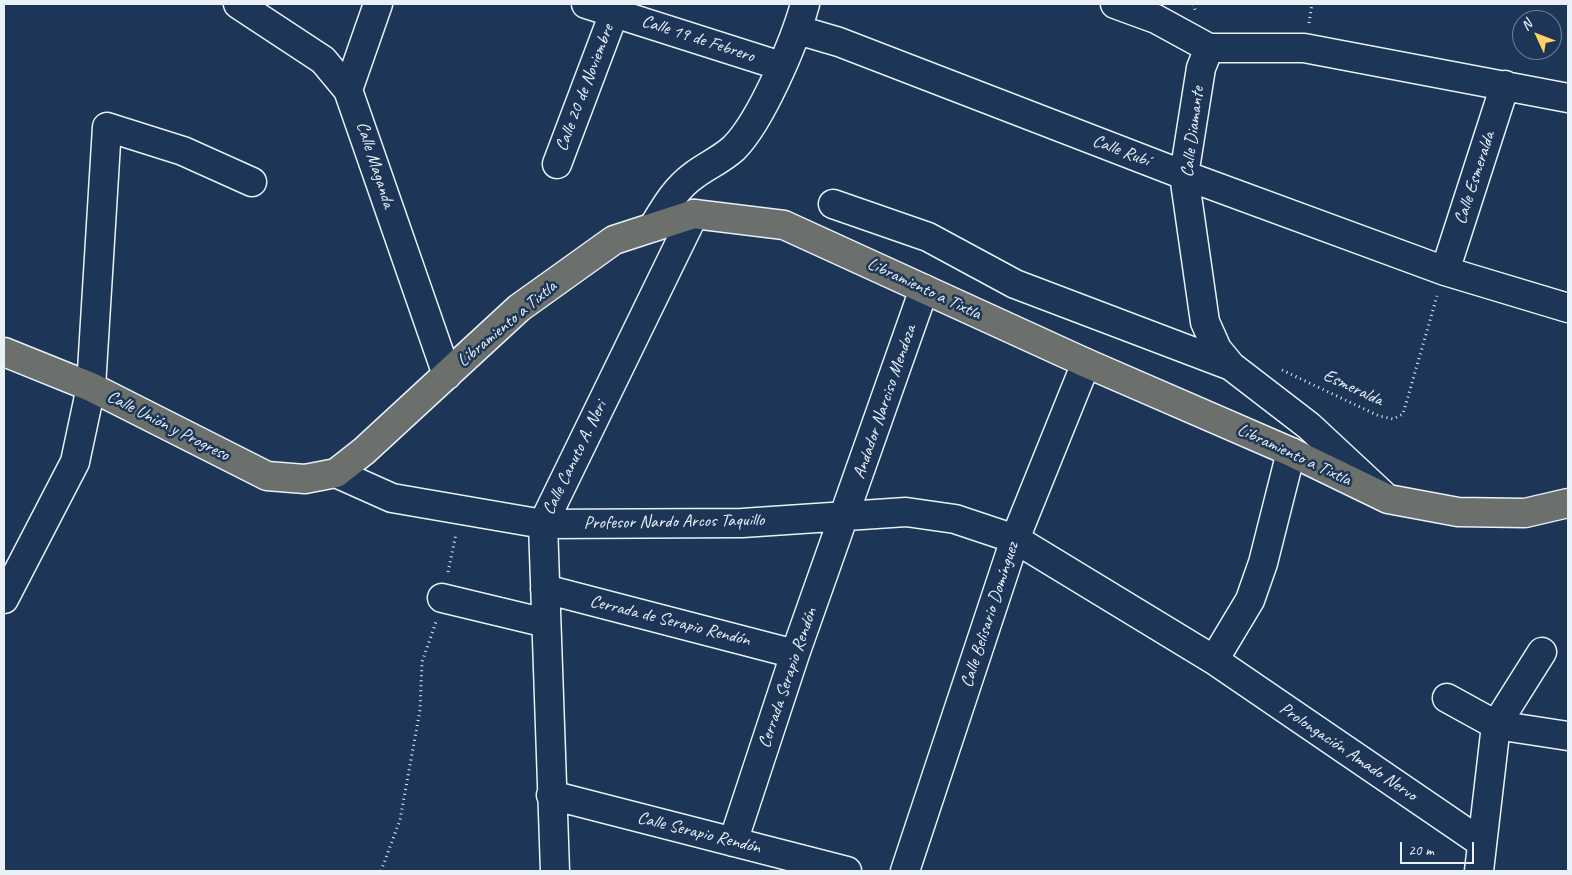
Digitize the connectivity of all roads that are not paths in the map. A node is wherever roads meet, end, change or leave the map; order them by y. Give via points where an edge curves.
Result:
1 (238, 4) edge
2 (378, 4) edge
3 (586, 4) edge
4 (804, 4) edge
5 (1115, 4) edge
6 (614, 12) junction
7 (798, 30) junction
8 (1209, 48) junction
9 (781, 66) junction
10 (1505, 85) junction
11 (348, 90) junction
12 (1568, 98) edge
13 (556, 164) dead end
14 (1184, 175) junction
15 (252, 182) dead end
16 (833, 204) dead end
17 (694, 214) junction
18 (653, 228) junction
19 (1445, 271) junction
20 (924, 289) junction
21 (1568, 308) edge
22 (4, 352) edge
23 (1086, 363) junction
24 (1231, 366) junction
25 (447, 375) junction
26 (92, 387) junction
27 (1291, 452) junction
28 (336, 473) junction
29 (1388, 499) junction
30 (1568, 503) edge
31 (845, 514) junction
32 (543, 524) junction
33 (1015, 539) junction
34 (545, 589) junction
35 (4, 598) edge
36 (442, 598) road end
37 (546, 623) junction
38 (1542, 652) dead end
39 (795, 654) junction
40 (1214, 660) junction
41 (1447, 698) dead end
42 (1496, 725) junction
43 (1568, 736) edge
44 (551, 795) junction
45 (733, 842) junction
46 (1482, 843) junction
47 (555, 871) edge
48 (847, 871) edge
49 (905, 871) edge
50 (1479, 871) edge

1 - 11 street, Calle Maganda via 322,60
2 - 11 street
3 - 6 street, Calle 19 de Febrero
4 - 7 street
5 - 8 street via 1156,19
6 - 9 street, Calle 19 de Febrero
6 - 13 street, Calle 20 de Noviembre
7 - 9 street
7 - 14 street, Calle Rubí via 839,42
8 - 10 street via 1304,48
8 - 14 street, Calle Diamante via 1201,68
9 - 18 street via 746,135 716,163 692,176 668,200
10 - 12 street
10 - 19 street, Calle Esmeralda
11 - 25 street, Calle Maganda
14 - 19 street, Calle Rubí
14 - 24 street, Calle Diamante via 1205,322 1216,349
15 - 26 street via 183,151 107,127
16 - 24 street via 928,237 1015,284
17 - 18 main road, Libramiento a Tixtla
17 - 20 main road, Libramiento a Tixtla via 784,225
17 - 32 street, Calle Canuto A. Neri
18 - 25 main road, Libramiento a Tixtla via 614,240 519,308
19 - 21 street, Calle Rubí
20 - 23 main road, Libramiento a Tixtla
20 - 31 street, Andador Narciso Mendoza
22 - 26 main road, Calle Unión y Progreso
23 - 27 main road, Libramiento a Tixtla
23 - 33 street, Calle Belisario Domínguez
24 - 29 street, Calle Diamante via 1309,426
25 - 28 main road, Libramiento a Tixtla
26 - 28 main road, Calle Unión y Progreso via 266,476 305,478
26 - 35 street via 75,462
27 - 29 main road, Libramiento a Tixtla
27 - 40 street via 1264,564 1250,600
28 - 32 street, Profesor Nardo Arcos Taquillo via 392,498
29 - 30 main road, Libramiento a Tixtla via 1458,512 1525,513
31 - 32 street, Profesor Nardo Arcos Taquillo via 742,523
31 - 33 street, Profesor Nardo Arcos Taquillo via 916,513 955,519
31 - 39 street, Cerrada Serapio Rendón
32 - 34 street, Calle Canuto A. Neri
33 - 40 street, Prolongación Amado Nervo
33 - 49 street, Calle Belisario Domínguez
34 - 37 street, Calle Canuto A. Neri
34 - 39 street, Cerrada de Serapio Rendón
36 - 37 street
37 - 44 street, Calle Canuto A. Neri
38 - 42 street
39 - 45 street, Cerrada Serapio Rendón
40 - 46 street, Prolongación Amado Nervo
41 - 42 street
42 - 43 street
42 - 46 street
44 - 45 street, Calle Serapio Rendón
44 - 47 street, Calle Canuto A. Neri
45 - 48 street, Calle Serapio Rendón
46 - 50 street

